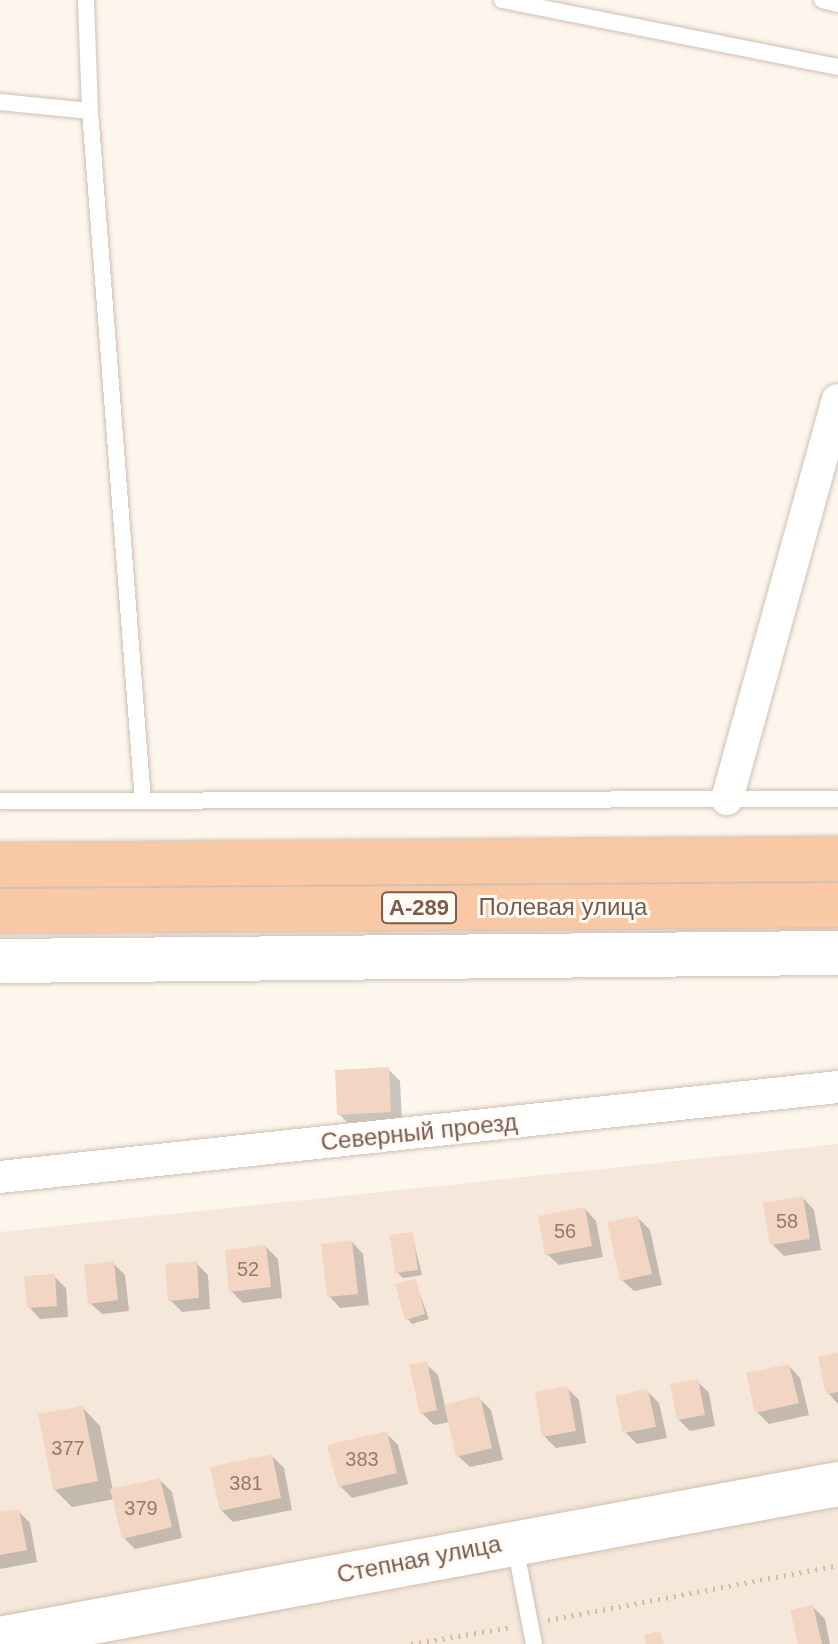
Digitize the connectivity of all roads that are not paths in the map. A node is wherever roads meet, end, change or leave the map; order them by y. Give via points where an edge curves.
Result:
1 (86, 0) edge
2 (502, 0) edge
3 (822, 0) edge
4 (838, 4) edge
5 (838, 67) edge
6 (0, 102) edge
7 (90, 111) junction
8 (838, 400) edge
9 (727, 799) junction
10 (838, 799) edge
11 (0, 801) edge
12 (143, 801) junction
13 (838, 859) edge
14 (0, 865) edge
15 (838, 905) edge
16 (0, 911) edge
17 (838, 953) edge
18 (0, 961) edge
19 (838, 1087) edge
20 (0, 1177) edge
21 (838, 1484) edge
22 (514, 1540) junction
23 (0, 1639) edge
24 (534, 1644) edge

1 - 7 lane
2 - 5 lane
3 - 4 lane
6 - 7 lane
7 - 12 lane
8 - 9 street
9 - 10 lane
9 - 12 lane
11 - 12 lane
13 - 14 highway, Полевая улица / А-289
15 - 16 highway, Полевая улица / А-289
17 - 18 main road
19 - 20 street, Северный проезд
21 - 22 main road, Степная улица
22 - 23 main road, Степная улица
22 - 24 lane

